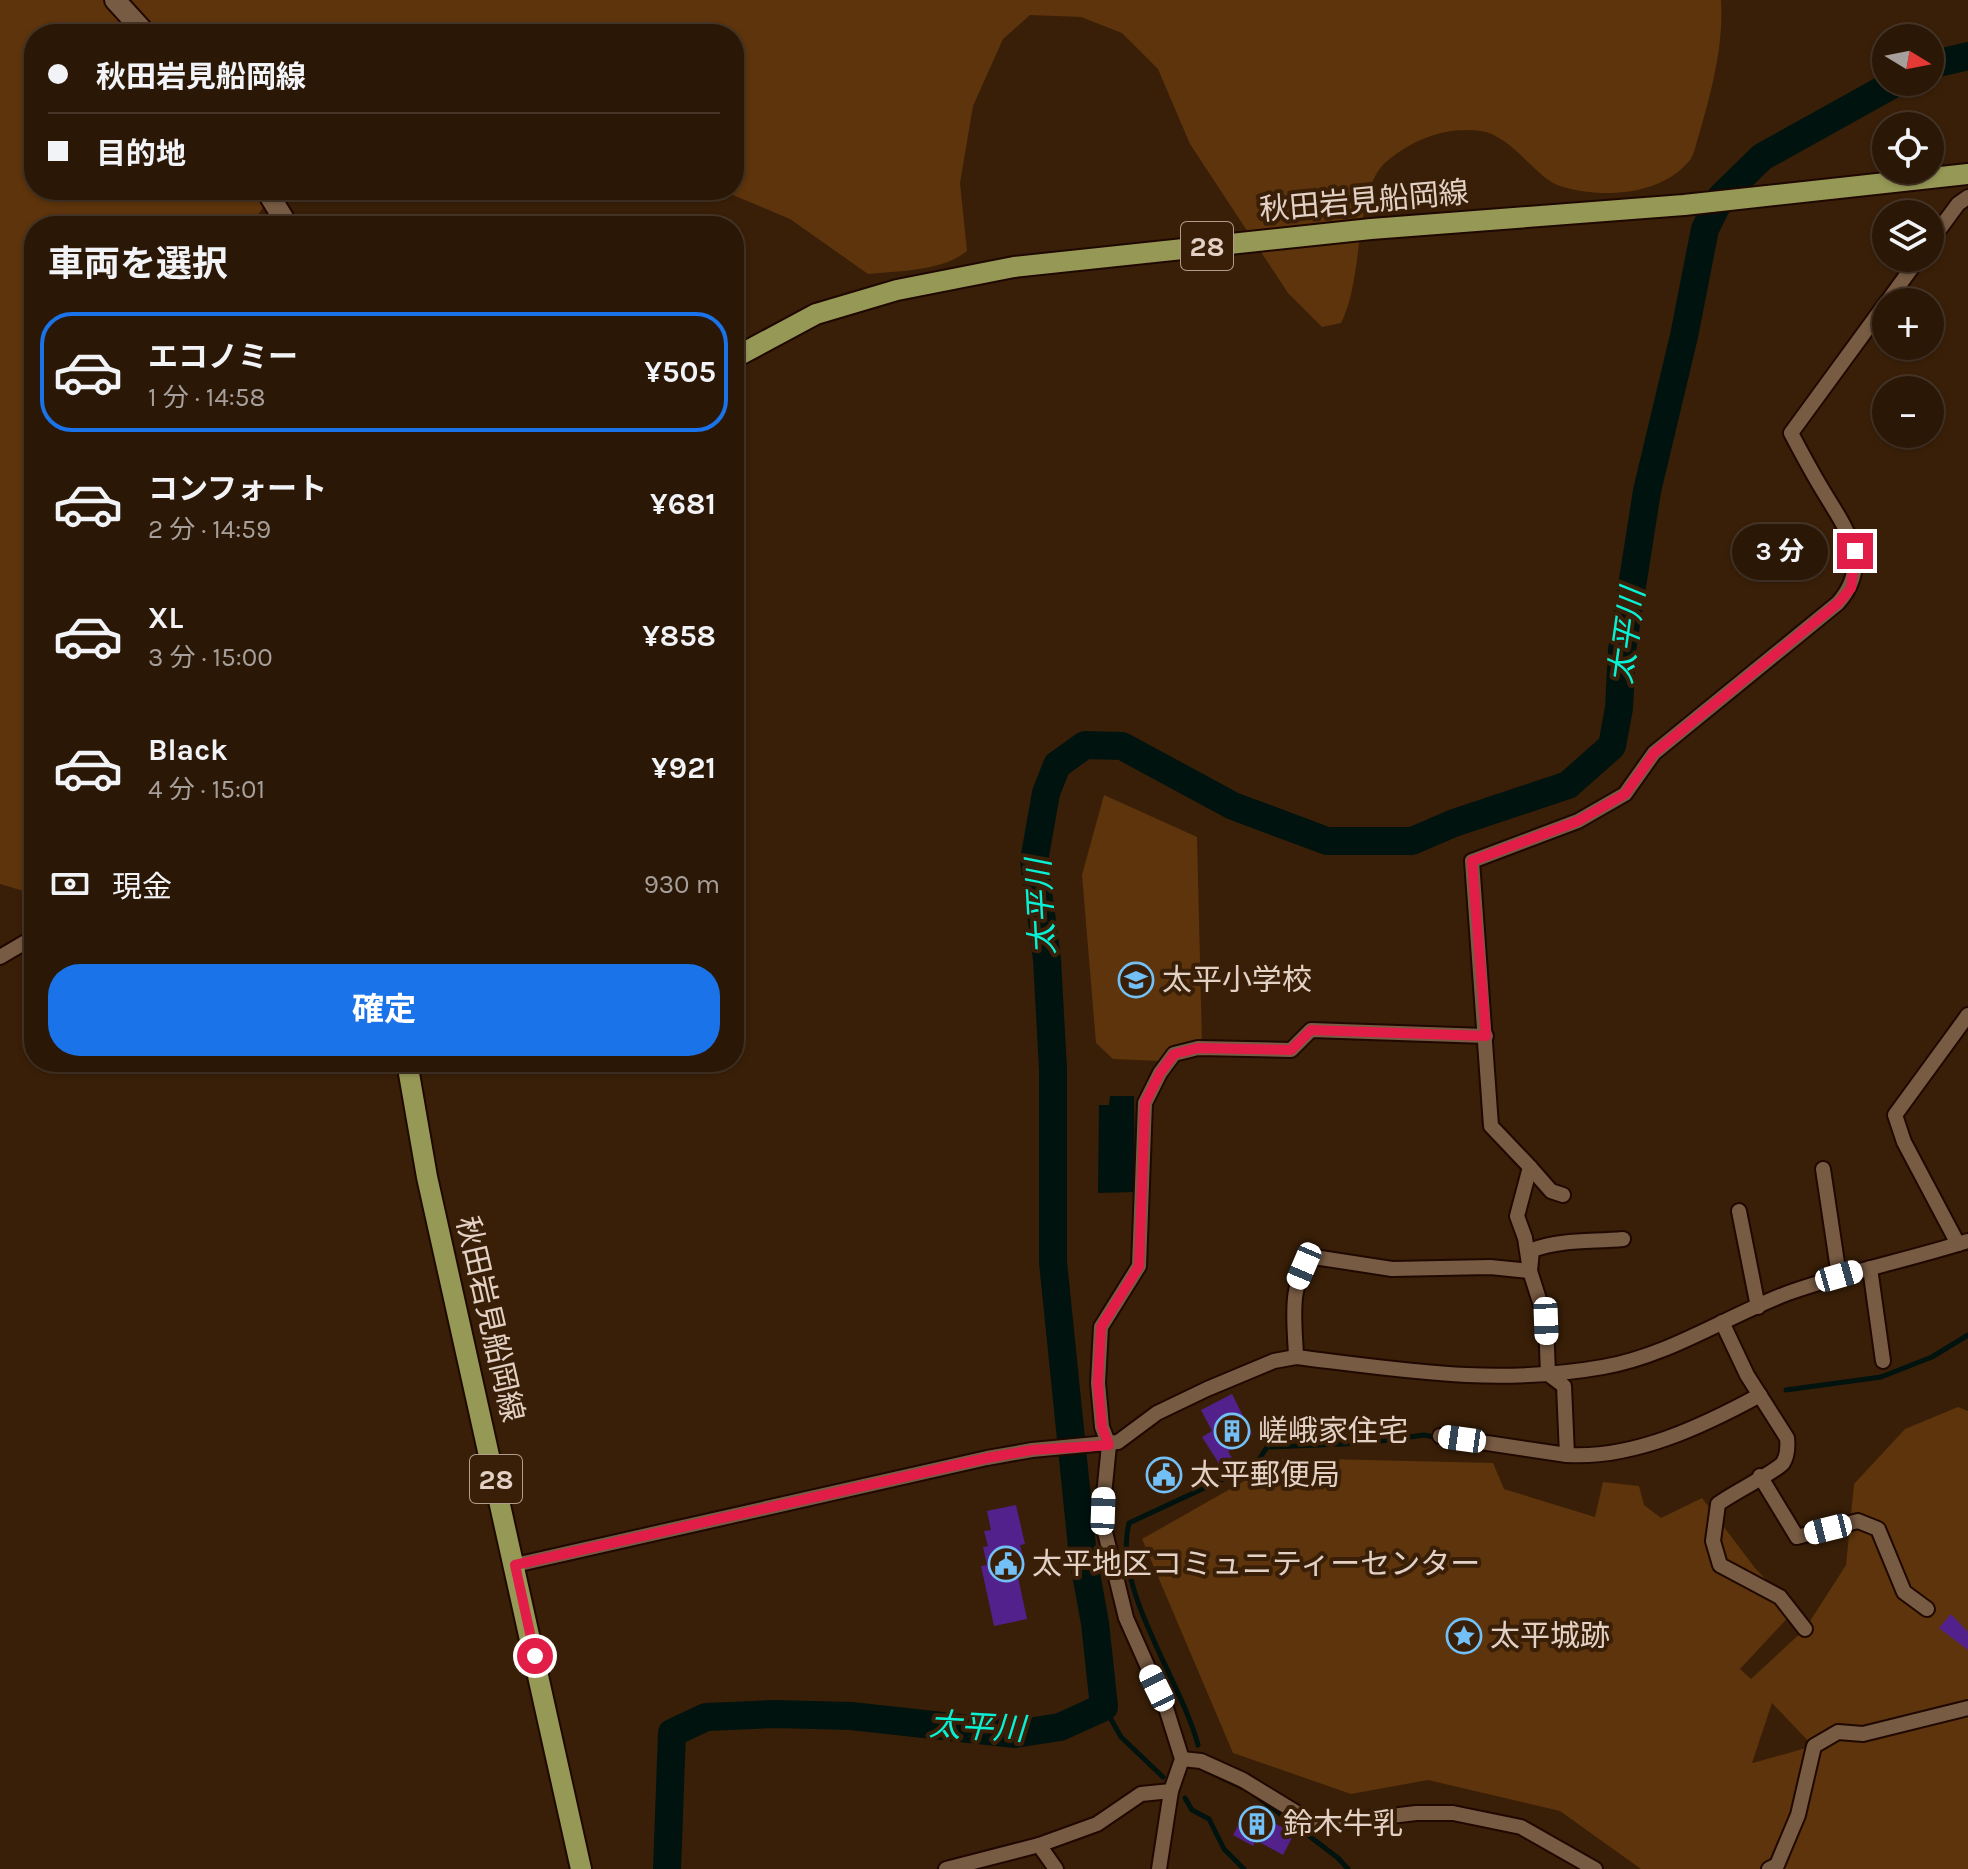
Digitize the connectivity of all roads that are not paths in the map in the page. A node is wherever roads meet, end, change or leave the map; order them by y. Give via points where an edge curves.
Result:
1 (115, 0) edge
2 (137, 24) edge
3 (1968, 174) edge
4 (1968, 197) edge
5 (1944, 223) edge
6 (1872, 321) edge
7 (744, 353) edge
8 (24, 943) edge
9 (0, 957) edge
10 (1968, 1015) edge
11 (1486, 1036) junction
12 (409, 1072) edge
13 (1530, 1167) junction
14 (1823, 1169) dead end
15 (1563, 1195) dead end
16 (1739, 1211) dead end
17 (1623, 1239) dead end
18 (1963, 1242) edge
19 (1870, 1268) junction
20 (1530, 1271) junction
21 (1839, 1276) junction
22 (1758, 1307) junction
23 (1722, 1322) junction
24 (1296, 1357) junction
25 (1883, 1361) dead end
26 (1548, 1374) junction
27 (1760, 1395) junction
28 (1440, 1436) dead end
29 (1104, 1445) junction
30 (1567, 1455) junction
31 (1760, 1476) junction
32 (515, 1565) junction
33 (1927, 1609) dead end
34 (1805, 1629) dead end
35 (1968, 1708) edge
36 (1182, 1759) junction
37 (1171, 1791) junction
38 (1039, 1845) junction
39 (581, 1869) edge
40 (946, 1869) edge
41 (1056, 1869) edge
42 (1159, 1869) edge
43 (1595, 1869) edge
44 (1769, 1869) edge

1 - 2 street
3 - 7 main road, 秋田岩見船岡線 / 28 via 1371,229 981,272 816,314
4 - 5 street
6 - 11 street via 1791,433 1846,526 1855,551 1851,588 1654,753 1625,794 1578,821 1472,861
8 - 9 street
10 - 18 street via 1895,1115 1904,1142
11 - 13 street via 1491,1126
11 - 29 street via 1311,1030 1291,1050 1198,1048 1174,1054 1145,1103 1139,1266 1101,1327 1098,1383
12 - 32 main road, 秋田岩見船岡線 / 28 via 427,1177
13 - 15 street via 1551,1191
13 - 20 street via 1517,1216
14 - 21 street
16 - 22 street
17 - 20 street via 1543,1246 1532,1250
18 - 19 street
19 - 21 street
19 - 25 street
20 - 24 street via 1392,1269 1314,1257 1297,1283
20 - 26 street via 1546,1321
21 - 22 street
22 - 23 street
23 - 26 street via 1643,1357
23 - 27 street
24 - 26 street via 1450,1376
24 - 29 street via 1207,1389
26 - 30 street via 1564,1386
27 - 30 street via 1670,1436 1607,1454
27 - 31 street via 1788,1448 1781,1466
28 - 30 street
29 - 32 street via 1038,1449
29 - 36 street via 1103,1511 1110,1561 1126,1618
31 - 33 street via 1797,1537 1858,1521 1878,1529 1904,1592
31 - 34 street via 1718,1504 1715,1554 1720,1565 1780,1597
32 - 39 main road, 秋田岩見船岡線 / 28
35 - 44 street via 1863,1734 1838,1732 1814,1746 1798,1815 1777,1865
36 - 37 street
36 - 43 street via 1201,1761 1243,1780 1310,1821 1453,1813 1521,1827
37 - 38 street via 1141,1794 1097,1824
37 - 42 street
38 - 40 street
38 - 41 street

